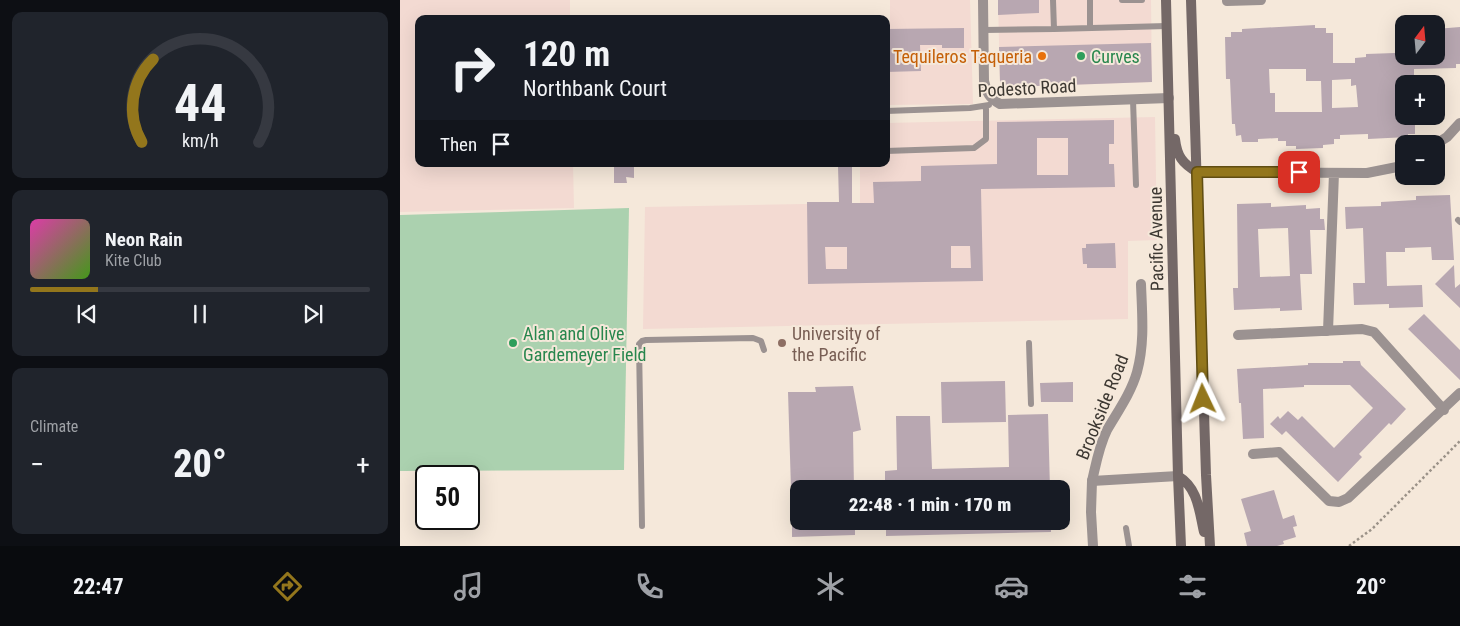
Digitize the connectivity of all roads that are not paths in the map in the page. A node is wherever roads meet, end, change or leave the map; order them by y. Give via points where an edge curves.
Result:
1 (983, 0) edge
2 (1053, 0) edge
3 (1090, 0) edge
4 (1122, 0) edge
5 (1142, 0) edge
6 (1166, 0) edge
7 (1191, 0) edge
8 (1262, 0) edge
9 (1227, 1) edge
10 (1167, 26) junction
11 (1090, 28) junction
12 (1054, 29) junction
13 (984, 30) junction
14 (1169, 98) junction
15 (1133, 100) junction
16 (1000, 104) junction
17 (986, 106) junction
18 (890, 111) edge
19 (1460, 123) edge
20 (1445, 138) edge
21 (890, 151) edge
22 (1395, 167) edge
23 (1197, 172) junction
24 (1334, 173) junction
25 (1136, 185) dead end
26 (1141, 284) dead end
27 (1328, 331) junction
28 (1238, 335) dead end
29 (1029, 343) dead end
30 (764, 350) dead end
31 (1460, 393) edge
32 (1031, 404) dead end
33 (1444, 410) junction
34 (1253, 454) dead end
35 (1178, 476) junction
36 (1092, 481) junction
37 (642, 526) dead end
38 (1126, 528) dead end
39 (1093, 546) edge
40 (1129, 546) edge
41 (1181, 546) edge
42 (1208, 546) edge

1 - 13 street
2 - 12 lane
3 - 11 lane
4 - 5 lane
6 - 10 main road, Pacific Avenue
7 - 23 main road
8 - 9 street
10 - 11 lane
10 - 14 main road, Pacific Avenue
11 - 12 lane
12 - 13 lane
13 - 16 street via 986,91
14 - 15 street, Podesto Road
14 - 23 main road via 1179,157
14 - 35 main road, Pacific Avenue
15 - 16 street, Podesto Road
15 - 25 lane
16 - 17 lane, Podesto Road
17 - 18 lane, Podesto Road
17 - 21 lane via 986,139 974,148
19 - 20 street
22 - 24 street via 1367,173
23 - 24 street
23 - 42 main road
24 - 27 street
26 - 36 street, Brookside Road via 1142,340 1137,373 1101,445
27 - 28 street
27 - 33 street via 1362,329 1374,332
29 - 32 lane
30 - 37 lane via 761,341 754,338 642,341
31 - 33 street
33 - 34 street via 1348,498 1339,502 1330,501 1279,452
35 - 36 street, Brookside Road
35 - 41 main road, Pacific Avenue
35 - 42 main road via 1192,489 1197,499
36 - 39 street, Brookside Road
38 - 40 lane

